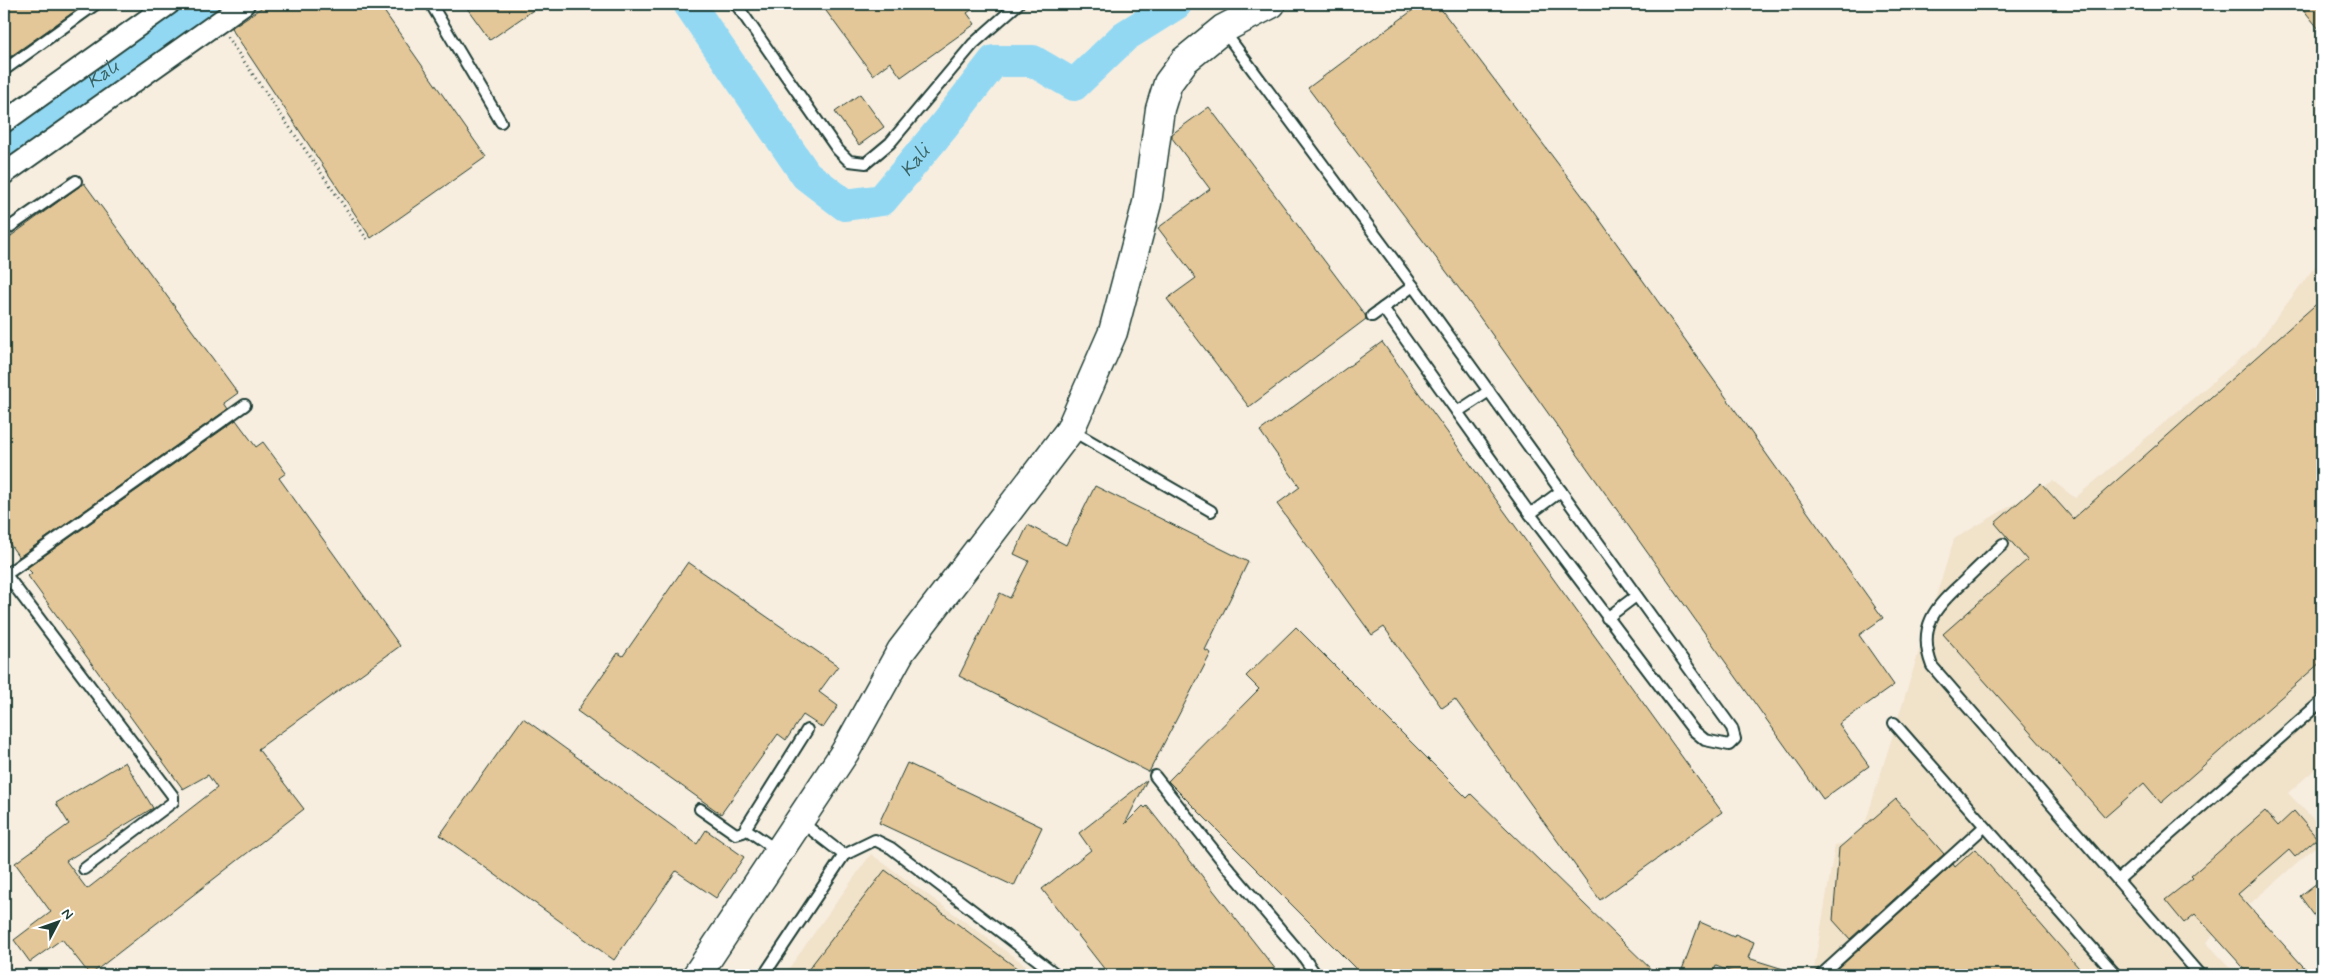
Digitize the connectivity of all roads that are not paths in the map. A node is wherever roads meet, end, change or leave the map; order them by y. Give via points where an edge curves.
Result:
1 (96, 4) edge
2 (169, 4) edge
3 (244, 4) edge
4 (431, 4) edge
5 (736, 4) edge
6 (1018, 4) edge
7 (1271, 4) edge
8 (1223, 29) junction
9 (4, 70) edge
10 (4, 122) edge
11 (500, 122) dead end
12 (4, 174) edge
13 (76, 181) dead end
14 (4, 231) edge
15 (1413, 286) junction
16 (1383, 308) junction
17 (1372, 316) dead end
18 (1489, 391) junction
19 (244, 405) dead end
20 (1457, 412) junction
21 (1070, 430) junction
22 (1561, 491) junction
23 (1211, 511) dead end
24 (1530, 514) junction
25 (2003, 544) dead end
26 (4, 574) edge
27 (1636, 596) junction
28 (1607, 618) junction
29 (2322, 701) edge
30 (1894, 722) dead end
31 (807, 730) dead end
32 (1155, 776) dead end
33 (700, 809) dead end
34 (800, 821) junction
35 (1984, 827) junction
36 (746, 829) junction
37 (779, 852) junction
38 (844, 855) junction
39 (84, 869) dead end
40 (2118, 880) junction
41 (697, 975) edge
42 (764, 975) edge
43 (1057, 975) edge
44 (1316, 975) edge
45 (1821, 975) edge
46 (2116, 975) edge
47 (2200, 975) edge

1 - 9 lane
2 - 10 street
3 - 12 street
4 - 11 lane
5 - 6 lane via 837,149 849,161 866,163 890,143 973,44
7 - 8 street
8 - 15 lane
8 - 21 street via 1185,60 1168,83 1160,109 1147,203 1113,332
13 - 14 lane
15 - 16 lane
15 - 18 lane
16 - 17 lane
16 - 20 lane
18 - 20 lane
18 - 22 lane
19 - 26 lane
20 - 24 lane
21 - 23 lane
21 - 34 street via 901,651 845,752
22 - 24 lane
22 - 27 lane
24 - 28 lane
25 - 40 lane via 1937,608 1929,625 1927,646 1932,666
26 - 39 lane via 173,796 173,802
27 - 28 lane
27 - 28 lane via 1732,728 1735,739 1729,745 1705,740 1693,730
29 - 40 lane
30 - 35 lane
31 - 36 lane
32 - 44 lane
33 - 36 lane via 736,834
34 - 37 street
34 - 38 lane
35 - 45 lane
35 - 46 lane
36 - 37 lane
37 - 41 street
38 - 42 lane
38 - 43 lane via 875,840 891,848
40 - 47 lane

